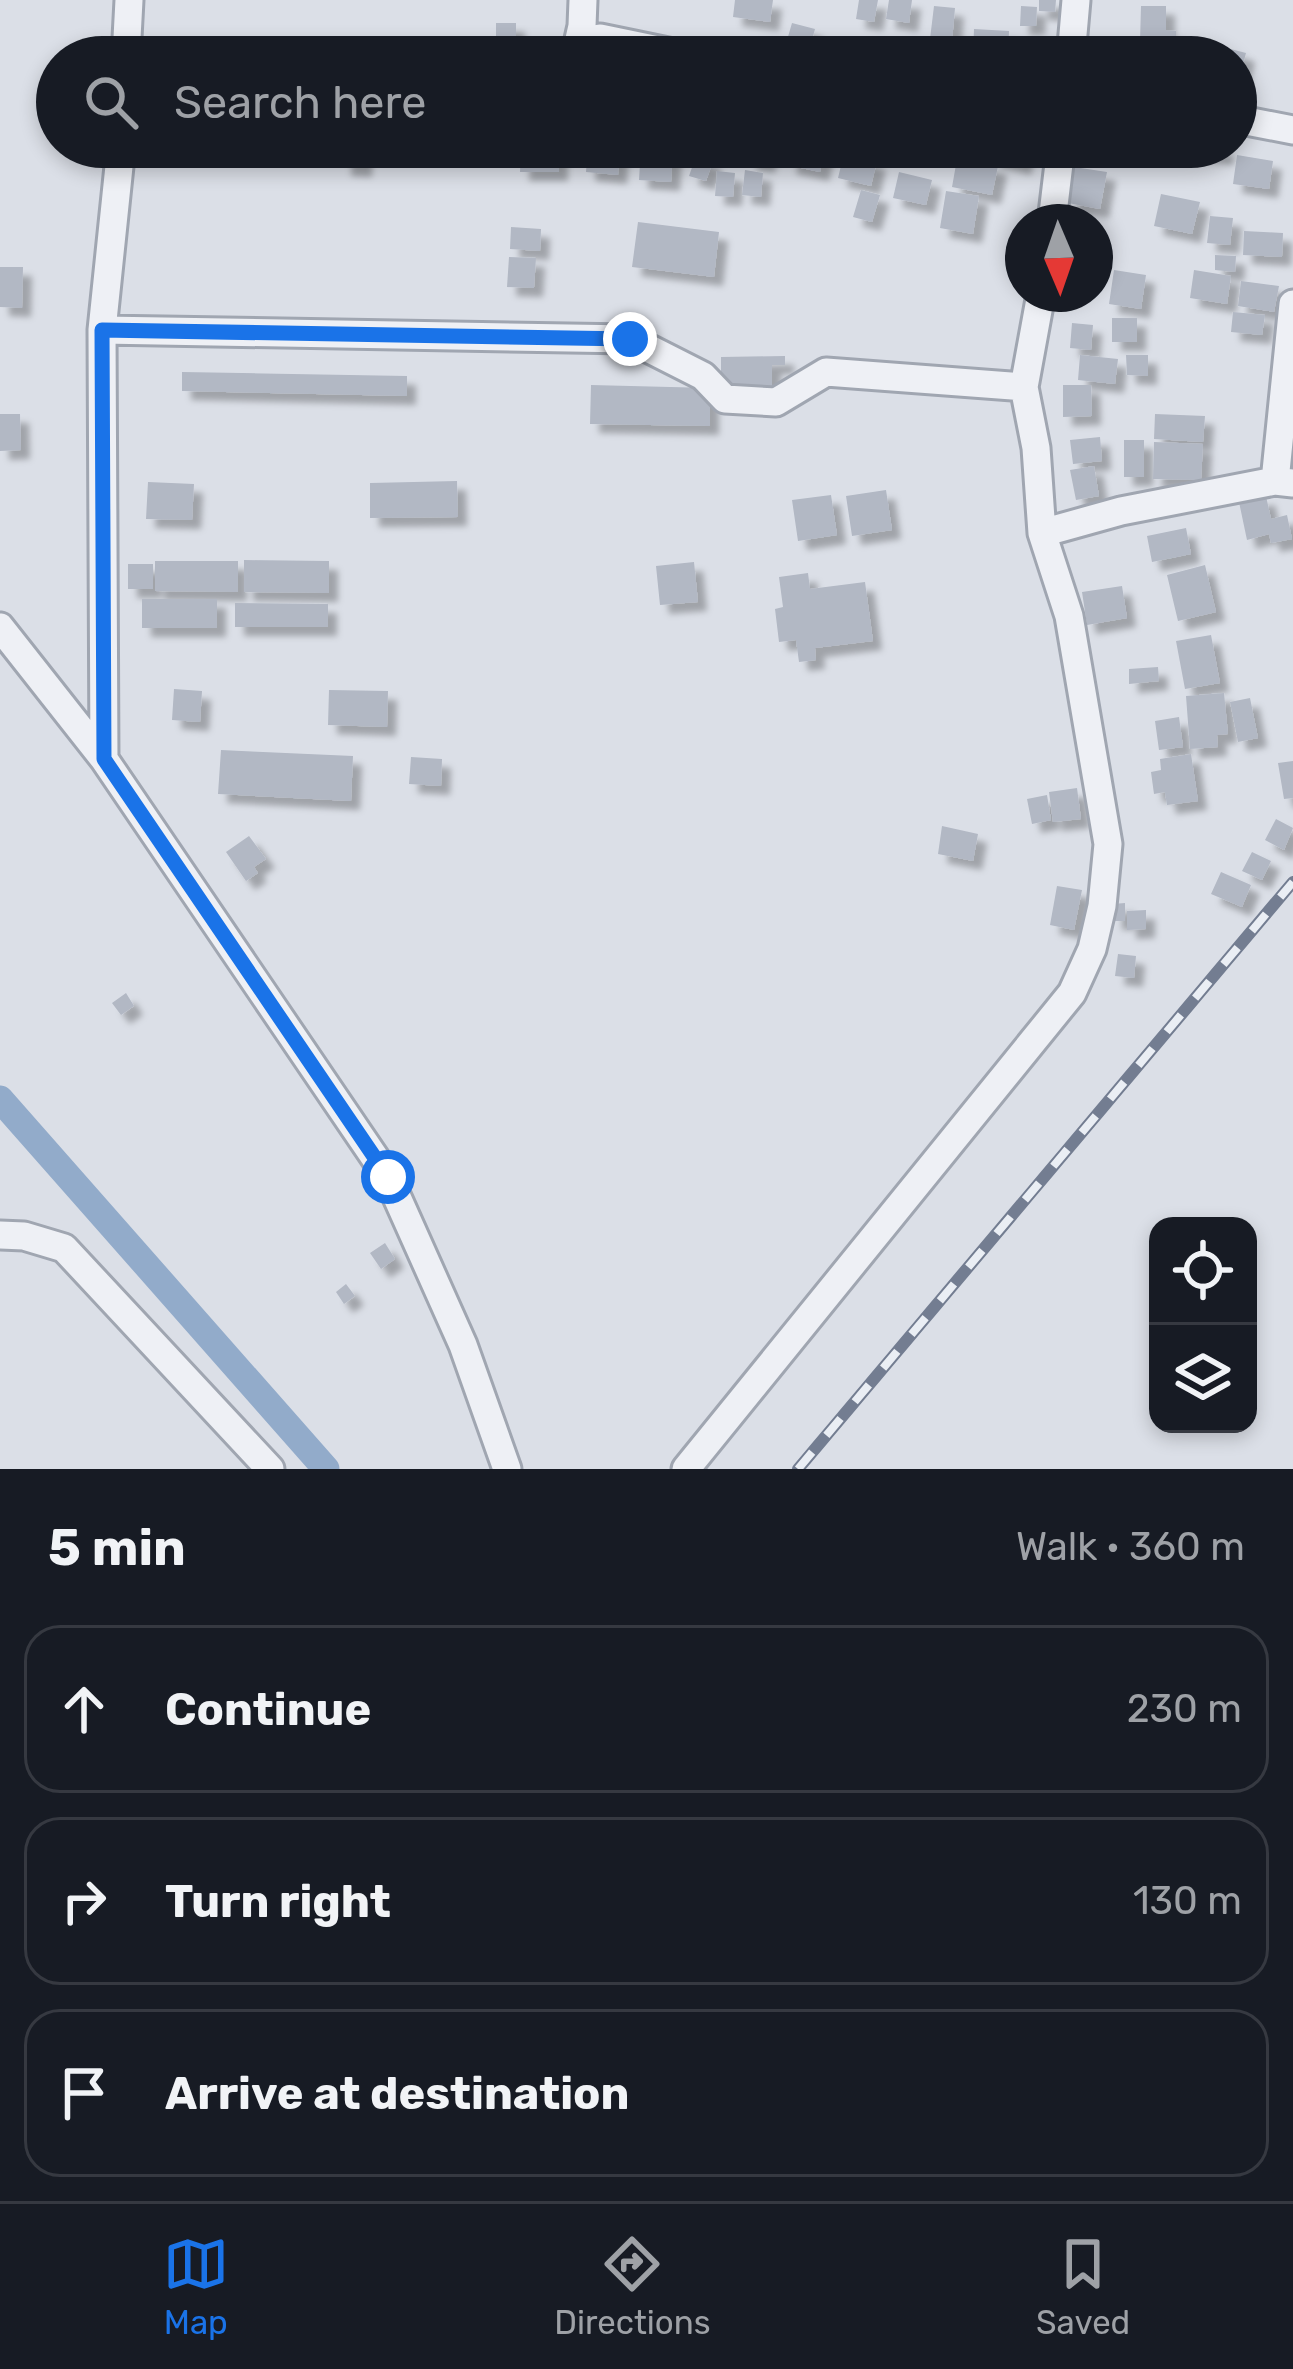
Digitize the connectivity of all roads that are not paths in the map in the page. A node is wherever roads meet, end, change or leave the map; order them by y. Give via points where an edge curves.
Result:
1 (129, 0) edge
2 (583, 0) edge
3 (1076, 0) edge
4 (126, 36) edge
5 (578, 36) edge
6 (1073, 36) edge
7 (1257, 123) edge
8 (1293, 130) edge
9 (119, 168) edge
10 (1058, 168) edge
11 (1054, 204) edge
12 (1293, 304) edge
13 (1038, 312) edge
14 (102, 330) junction
15 (1024, 387) junction
16 (1284, 482) edge
17 (1042, 533) junction
18 (0, 627) edge
19 (104, 759) junction
20 (0, 1235) edge
21 (270, 1469) edge
22 (507, 1469) edge
23 (686, 1469) edge

1 - 4 street
2 - 5 street
3 - 6 street
7 - 8 street
9 - 14 street
10 - 11 street
12 - 16 street
13 - 15 street
14 - 15 street via 630,339 703,376 725,399 776,402 826,371
14 - 19 street
15 - 17 street
16 - 17 street
17 - 23 street via 1070,616 1108,844 1092,949 1072,993
18 - 19 street
19 - 22 street via 388,1177 463,1345
20 - 21 street via 64,1248

